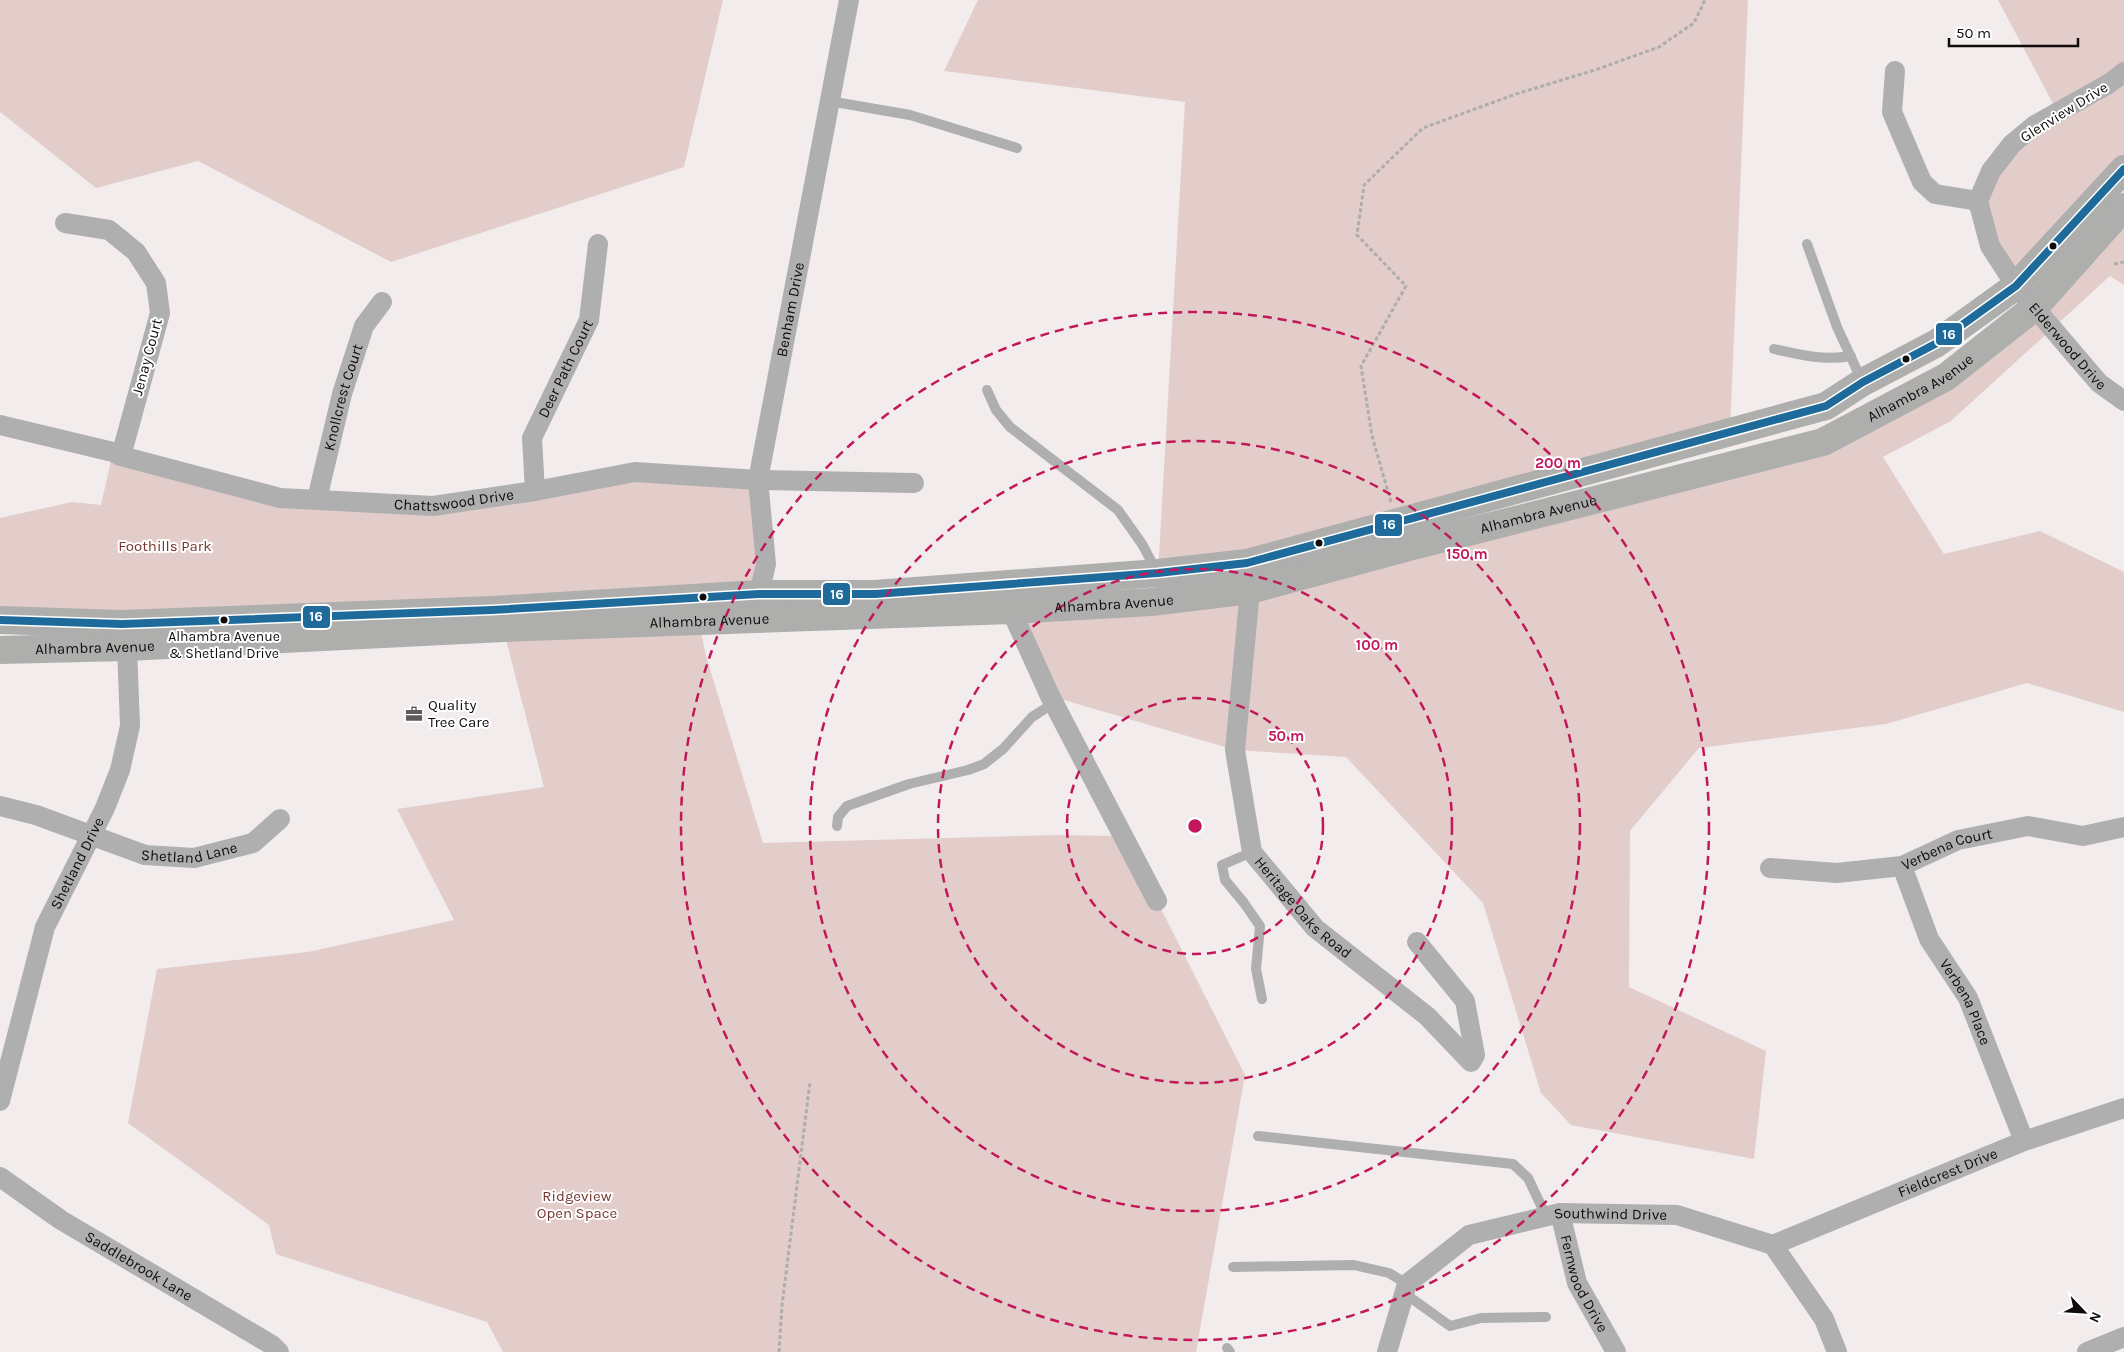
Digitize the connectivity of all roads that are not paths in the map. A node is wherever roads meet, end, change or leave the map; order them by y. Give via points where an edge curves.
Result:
1 (849, 0) edge
2 (1895, 71) dead end
3 (2124, 72) edge
4 (829, 101) junction
5 (1017, 148) dead end
6 (2124, 169) edge
7 (1978, 201) junction
8 (2124, 207) edge
9 (65, 223) dead end
10 (598, 244) dead end
11 (1807, 244) dead end
12 (2016, 286) junction
13 (382, 302) dead end
14 (2035, 307) junction
15 (1774, 350) dead end
16 (1850, 356) junction
17 (1863, 382) junction
18 (987, 390) dead end
19 (2124, 401) edge
20 (0, 425) edge
21 (121, 456) junction
22 (758, 480) junction
23 (914, 483) dead end
24 (535, 491) junction
25 (317, 499) junction
26 (1158, 574) junction
27 (1248, 577) junction
28 (762, 607) junction
29 (1011, 610) junction
30 (0, 620) edge
31 (124, 636) junction
32 (0, 650) edge
33 (1054, 703) junction
34 (0, 806) edge
35 (280, 819) dead end
36 (837, 826) dead end
37 (2124, 827) edge
38 (90, 835) junction
39 (1252, 852) junction
40 (1902, 866) junction
41 (1770, 868) dead end
42 (1156, 901) dead end
43 (1418, 942) dead end
44 (1262, 999) dead end
45 (0, 1101) edge
46 (2124, 1108) edge
47 (1258, 1136) dead end
48 (2024, 1141) junction
49 (0, 1177) edge
50 (1553, 1215) junction
51 (1773, 1245) junction
52 (1234, 1267) dead end
53 (1406, 1289) junction
54 (1546, 1317) dead end
55 (2124, 1337) edge
56 (279, 1352) edge
57 (1388, 1352) edge
58 (1616, 1352) edge
59 (1837, 1352) edge
60 (2087, 1352) edge

1 - 4 street, Benham Drive
2 - 7 street via 1892,112 1922,182 1935,194
3 - 7 street, Glenview Drive via 2035,125 2012,144 1991,171
4 - 5 lane via 910,115
4 - 22 street, Benham Drive
6 - 12 main road, Alhambra Avenue
7 - 12 street via 1990,246
8 - 14 main road, Alhambra Avenue
9 - 21 street, Jenay Court via 109,230 136,252 156,283 160,313
10 - 24 street, Deer Path Court via 589,320 532,438
11 - 16 lane
12 - 14 street, Elderwood Drive
12 - 17 main road, Alhambra Avenue via 1937,343
13 - 25 street, Knollcrest Court via 364,326 342,394
14 - 19 street, Elderwood Drive via 2099,383
14 - 27 main road, Alhambra Avenue via 1946,377 1823,442 1419,544
15 - 16 lane via 1811,358
16 - 17 lane
17 - 27 main road, Alhambra Avenue via 1826,406 1397,522
18 - 26 lane via 996,410 1010,427 1118,510
20 - 21 street, Chattswood Drive
21 - 25 street, Chattswood Drive via 280,498
22 - 23 street, Chattswood Drive
22 - 24 street, Chattswood Drive via 635,472
22 - 28 street, Benham Drive via 766,564
24 - 25 street, Chattswood Drive via 434,506
26 - 27 main road, Alhambra Avenue
26 - 28 main road, Alhambra Avenue via 875,594
27 - 29 main road, Alhambra Avenue via 1151,602
27 - 39 street, Heritage Oaks Road via 1236,750
28 - 29 main road, Alhambra Avenue
28 - 31 main road, Alhambra Avenue via 492,610
29 - 33 street
30 - 31 main road, Alhambra Avenue
31 - 32 main road, Alhambra Avenue
31 - 38 street, Shetland Drive via 130,726 120,770
33 - 36 lane via 1032,717 1003,749 984,764 909,784 847,806 838,817
33 - 42 street
34 - 38 street, Shetland Lane
35 - 38 street, Shetland Lane via 253,843 194,858 145,855
37 - 40 street, Verbena Court via 2083,836 2028,826 1958,840
38 - 45 street, Shetland Drive via 45,927
39 - 43 street, Heritage Oaks Road via 1315,928 1427,1016 1471,1062 1475,1055 1465,1001
39 - 44 lane via 1222,865 1225,880 1260,926 1256,969
40 - 41 street, Verbena Court via 1837,873
40 - 48 street, Verbena Place via 1928,939 1968,998
46 - 48 street, Fieldcrest Drive
47 - 50 lane via 1513,1164 1528,1178
48 - 51 street, Fieldcrest Drive
49 - 56 street, Saddlebrook Lane via 61,1220
50 - 51 street, Southwind Drive via 1677,1214
50 - 53 street, Southwind Drive via 1469,1235
50 - 58 street, Fernwood Drive via 1577,1283
51 - 59 street via 1824,1319
52 - 53 lane via 1354,1265 1389,1272
53 - 54 lane via 1450,1326 1481,1318
53 - 57 street
55 - 60 street

